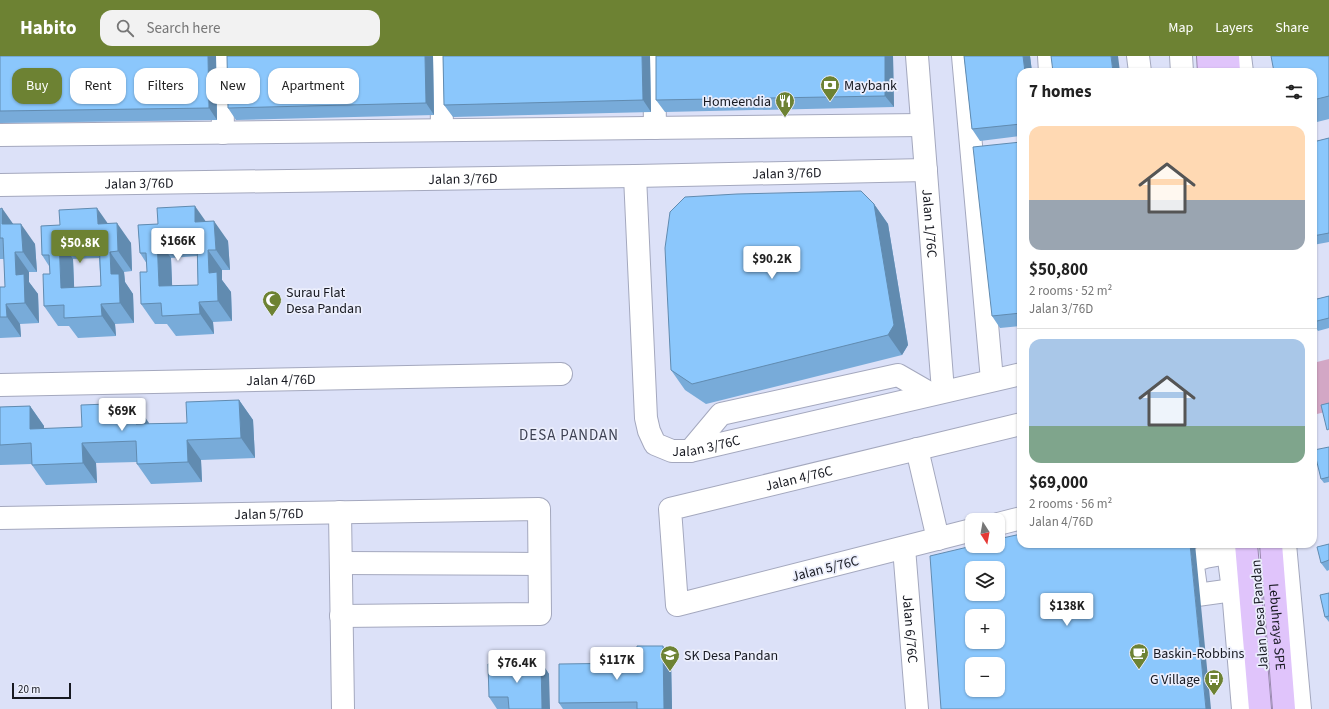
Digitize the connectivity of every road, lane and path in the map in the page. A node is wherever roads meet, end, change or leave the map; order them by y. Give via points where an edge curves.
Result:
1 (222, 56) edge
2 (441, 56) edge
3 (654, 56) edge
4 (917, 56) edge
5 (963, 56) edge
6 (1049, 56) edge
7 (1138, 56) edge
8 (1181, 56) edge
9 (1208, 56) edge
10 (1213, 56) edge
11 (1228, 56) edge
12 (1240, 56) edge
13 (1050, 68) edge
14 (1140, 68) edge
15 (1182, 68) edge
16 (1208, 68) edge
17 (1214, 68) edge
18 (1229, 68) edge
19 (1242, 68) edge
20 (922, 125) junction
21 (655, 128) junction
22 (442, 130) junction
23 (223, 133) junction
24 (0, 135) edge
25 (993, 148) edge
26 (972, 150) junction
27 (926, 170) junction
28 (635, 176) junction
29 (0, 185) edge
30 (561, 374) dead end
31 (1017, 375) edge
32 (992, 380) junction
33 (0, 385) edge
34 (937, 392) junction
35 (1017, 425) edge
36 (917, 449) junction
37 (690, 451) junction
38 (340, 512) junction
39 (0, 518) edge
40 (1017, 519) edge
41 (1005, 522) edge
42 (965, 532) edge
43 (938, 539) junction
44 (904, 548) junction
45 (1231, 548) edge
46 (1234, 548) edge
47 (1234, 548) edge
48 (1253, 548) edge
49 (1271, 548) edge
50 (1285, 548) edge
51 (341, 563) junction
52 (539, 564) junction
53 (1232, 590) junction
54 (1197, 596) junction
55 (677, 605) joint
56 (341, 616) junction
57 (1199, 618) edge
58 (343, 709) edge
59 (917, 709) edge
60 (1243, 709) edge
61 (1260, 709) edge
62 (1266, 709) edge
63 (1284, 709) edge
64 (1300, 709) edge

1 - 23 street
2 - 22 street
3 - 21 street
4 - 20 street, Jalan 1/76C
5 - 26 street
6 - 13 street
7 - 14 street
8 - 15 street
9 - 16 highway
10 - 17 street
11 - 18 highway
12 - 19 street
20 - 21 street
20 - 27 street, Jalan 1/76C
21 - 22 street
22 - 23 street
23 - 24 street
25 - 26 street
26 - 32 street
27 - 28 street, Jalan 3/76D
27 - 34 street, Jalan 1/76C
28 - 29 street, Jalan 3/76D
28 - 37 street, Jalan 3/76C via 646,418 655,444 672,451
30 - 33 street, Jalan 4/76D
31 - 32 street, Jalan 3/76C
32 - 34 street, Jalan 3/76C
34 - 37 street, Jalan 3/76C
34 - 37 street via 898,375 721,414
35 - 36 street, Jalan 4/76C
36 - 43 street
36 - 55 street, Jalan 4/76C via 670,509
38 - 39 street, Jalan 5/76D
38 - 51 street
38 - 52 street, Jalan 5/76D via 539,509
40 - 41 street
42 - 43 street, Jalan 5/76C
43 - 44 street, Jalan 5/76C
44 - 55 street, Jalan 5/76C
44 - 59 street, Jalan 6/76C
45 - 54 street via 1196,560 1193,566
46 - 53 street, Jalan Desa Pandan
47 - 61 highway, Lebuhraya SPE
48 - 62 street, Jalan Desa Pandan
49 - 63 highway, Lebuhraya SPE
50 - 64 street
51 - 52 street
51 - 56 street
52 - 56 street via 540,614
53 - 54 street
53 - 60 street, Jalan Desa Pandan
54 - 57 street
56 - 58 street

